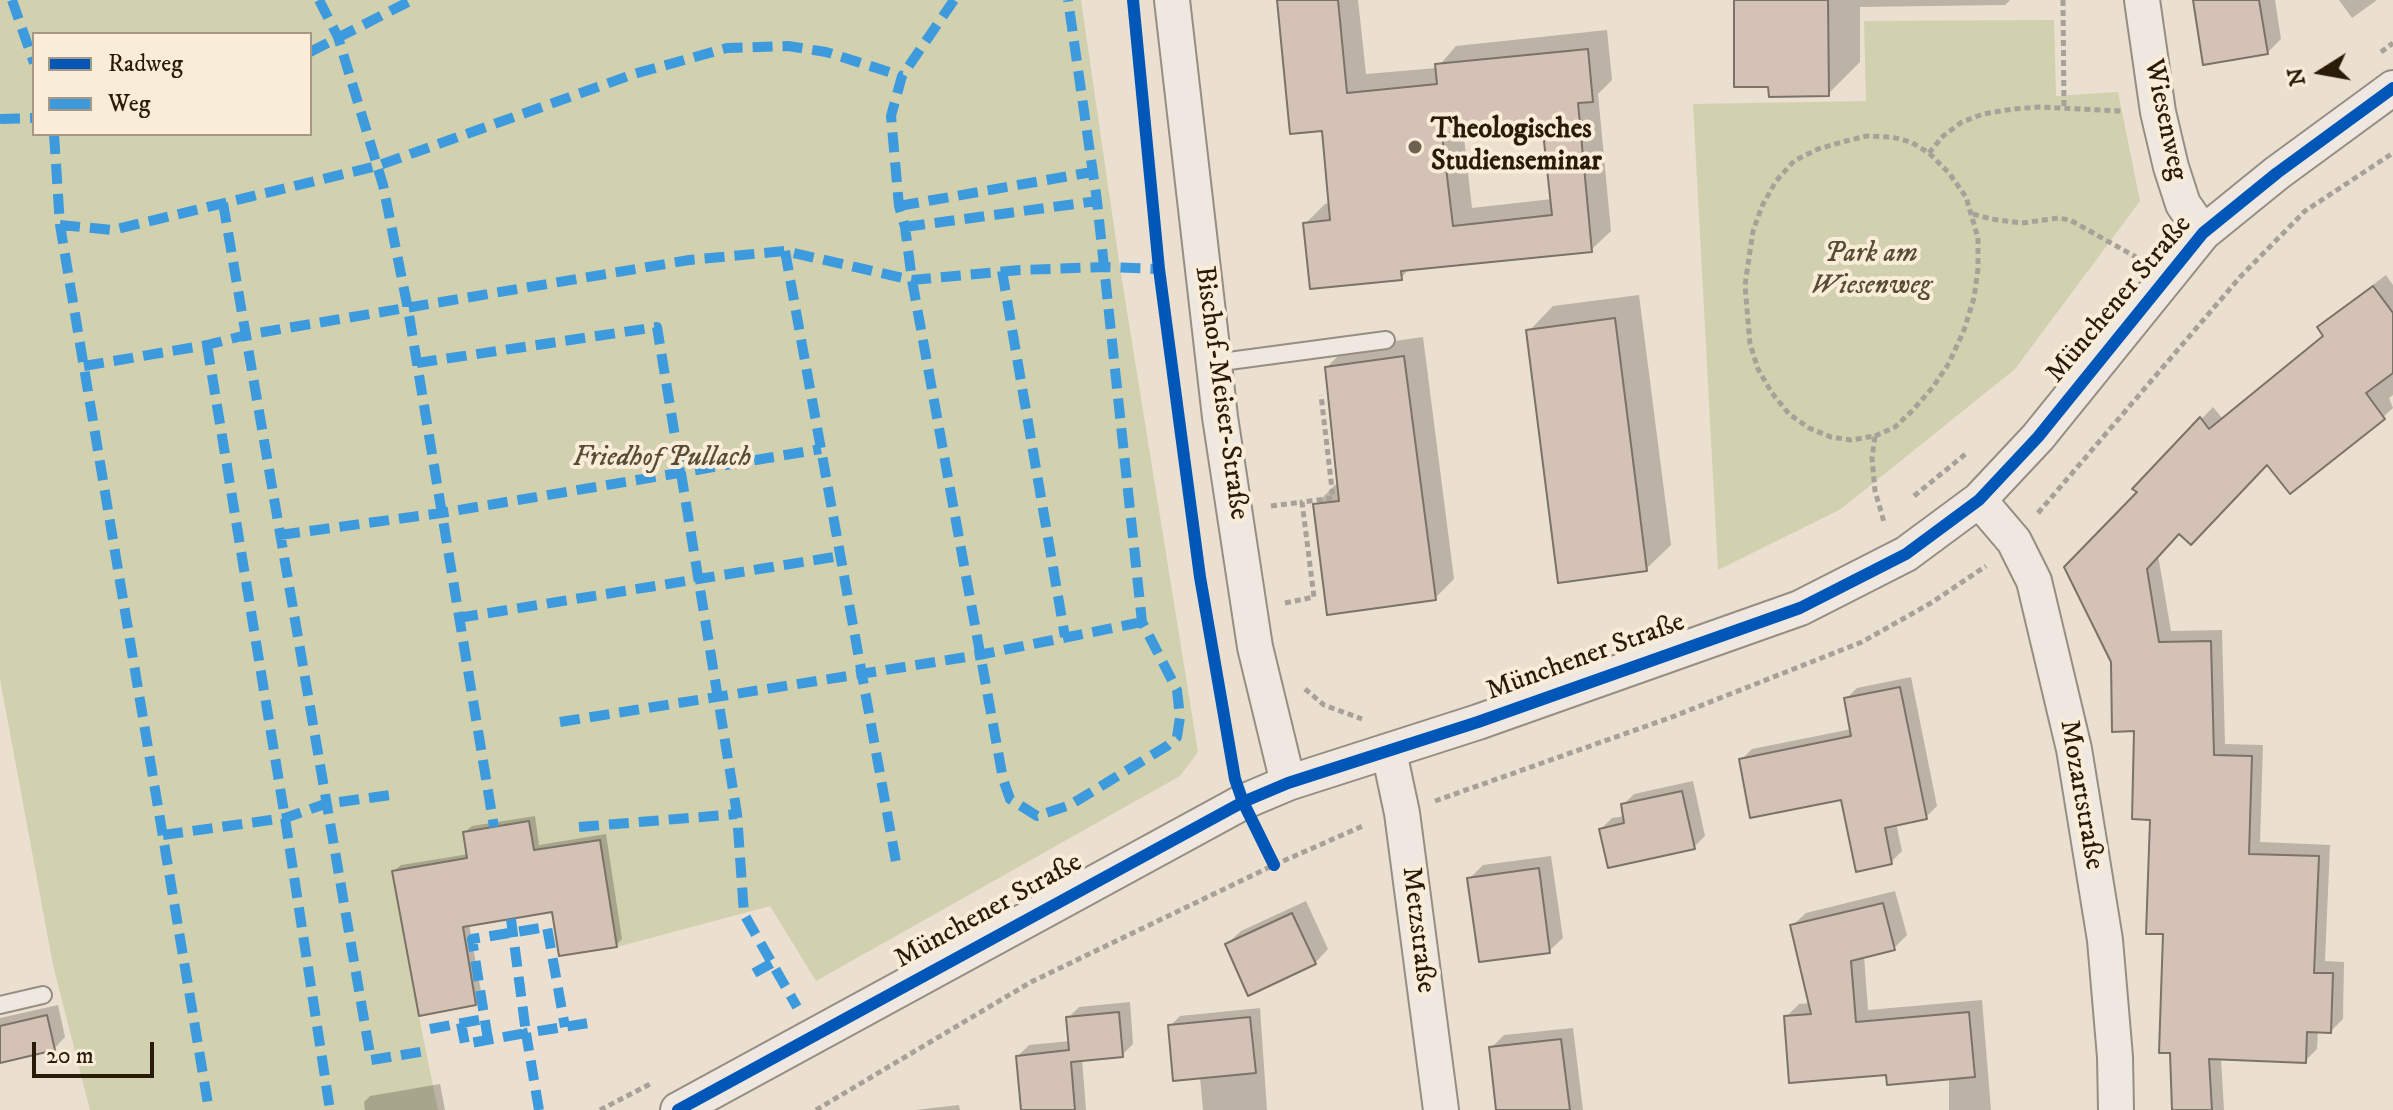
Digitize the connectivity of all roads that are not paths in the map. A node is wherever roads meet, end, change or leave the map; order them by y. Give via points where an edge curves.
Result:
1 (1172, 0) edge
2 (2142, 0) edge
3 (2393, 88) edge
4 (2203, 233) junction
5 (1386, 340) dead end
6 (1214, 363) junction
7 (1979, 500) junction
8 (1385, 739) junction
9 (1288, 783) junction
10 (43, 995) dead end
11 (0, 1005) edge
12 (678, 1110) edge
13 (1441, 1110) edge
14 (2116, 1110) edge

1 - 6 street, Bischof-Meiser-Straße
2 - 4 street, Wiesenweg via 2158,112 2183,204
3 - 4 street, Münchener Straße
4 - 7 street, Münchener Straße via 2038,437
5 - 6 lane
6 - 9 street, Bischof-Meiser-Straße via 1249,610
7 - 8 street, Münchener Straße via 1906,554 1800,608
7 - 14 street, Mozartstraße via 2014,541 2034,581 2074,749 2105,940
8 - 9 street, Münchener Straße
8 - 13 street, Metzstraße via 1402,813
9 - 12 street, Münchener Straße via 1180,835
10 - 11 lane

